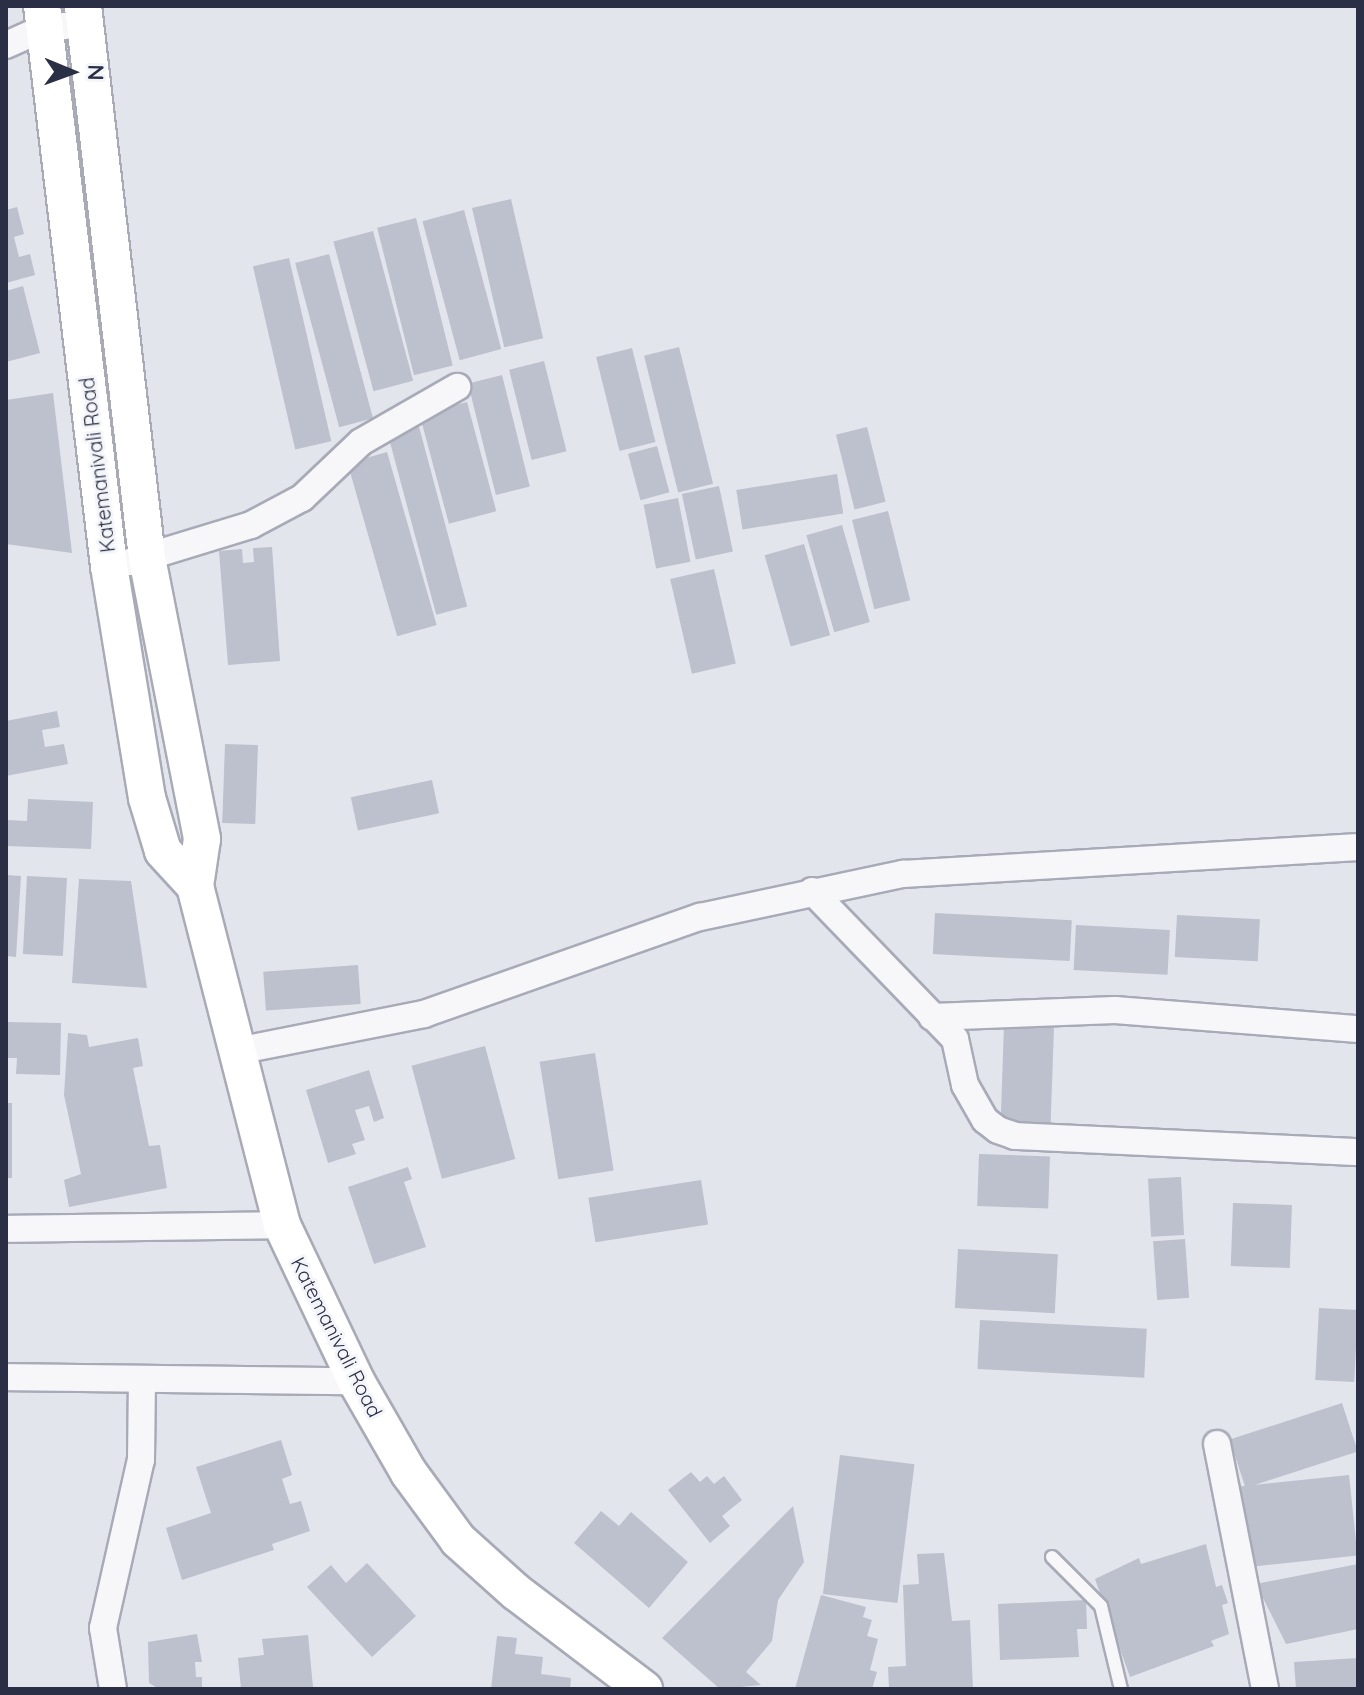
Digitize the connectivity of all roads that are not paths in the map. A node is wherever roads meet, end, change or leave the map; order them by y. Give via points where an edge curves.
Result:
1 (84, 15) edge
2 (43, 17) edge
3 (6, 45) edge
4 (457, 387) dead end
5 (147, 558) junction
6 (109, 566) junction
7 (1358, 847) edge
8 (195, 886) junction
9 (812, 891) junction
10 (932, 1017) junction
11 (1358, 1029) edge
12 (237, 1051) junction
13 (1358, 1152) edge
14 (282, 1225) junction
15 (6, 1229) edge
16 (6, 1377) edge
17 (142, 1379) junction
18 (356, 1381) junction
19 (1217, 1444) dead end
20 (1052, 1557) dead end
21 (626, 1681) edge
22 (113, 1689) edge
23 (1121, 1689) edge
24 (1265, 1689) edge

1 - 2 street
1 - 5 main road, Katemanivali Road
2 - 3 street
2 - 6 main road, Katemanivali Road
4 - 5 street via 361,442 302,498 251,525
5 - 6 street
5 - 8 main road, Katemanivali Road via 202,839
6 - 8 main road, Katemanivali Road via 147,798 163,851
7 - 9 street via 903,874
8 - 12 main road, Katemanivali Road
9 - 10 street
9 - 12 street via 700,917 424,1014
10 - 11 street via 1115,1010
10 - 13 street via 955,1039 965,1085 985,1120 1015,1136
12 - 14 main road, Katemanivali Road
14 - 15 street
14 - 18 main road, Katemanivali Road
16 - 17 street
17 - 18 street
17 - 22 street via 141,1460 103,1628
18 - 21 main road, Katemanivali Road via 409,1473 458,1540
19 - 24 street
20 - 23 lane via 1101,1606

